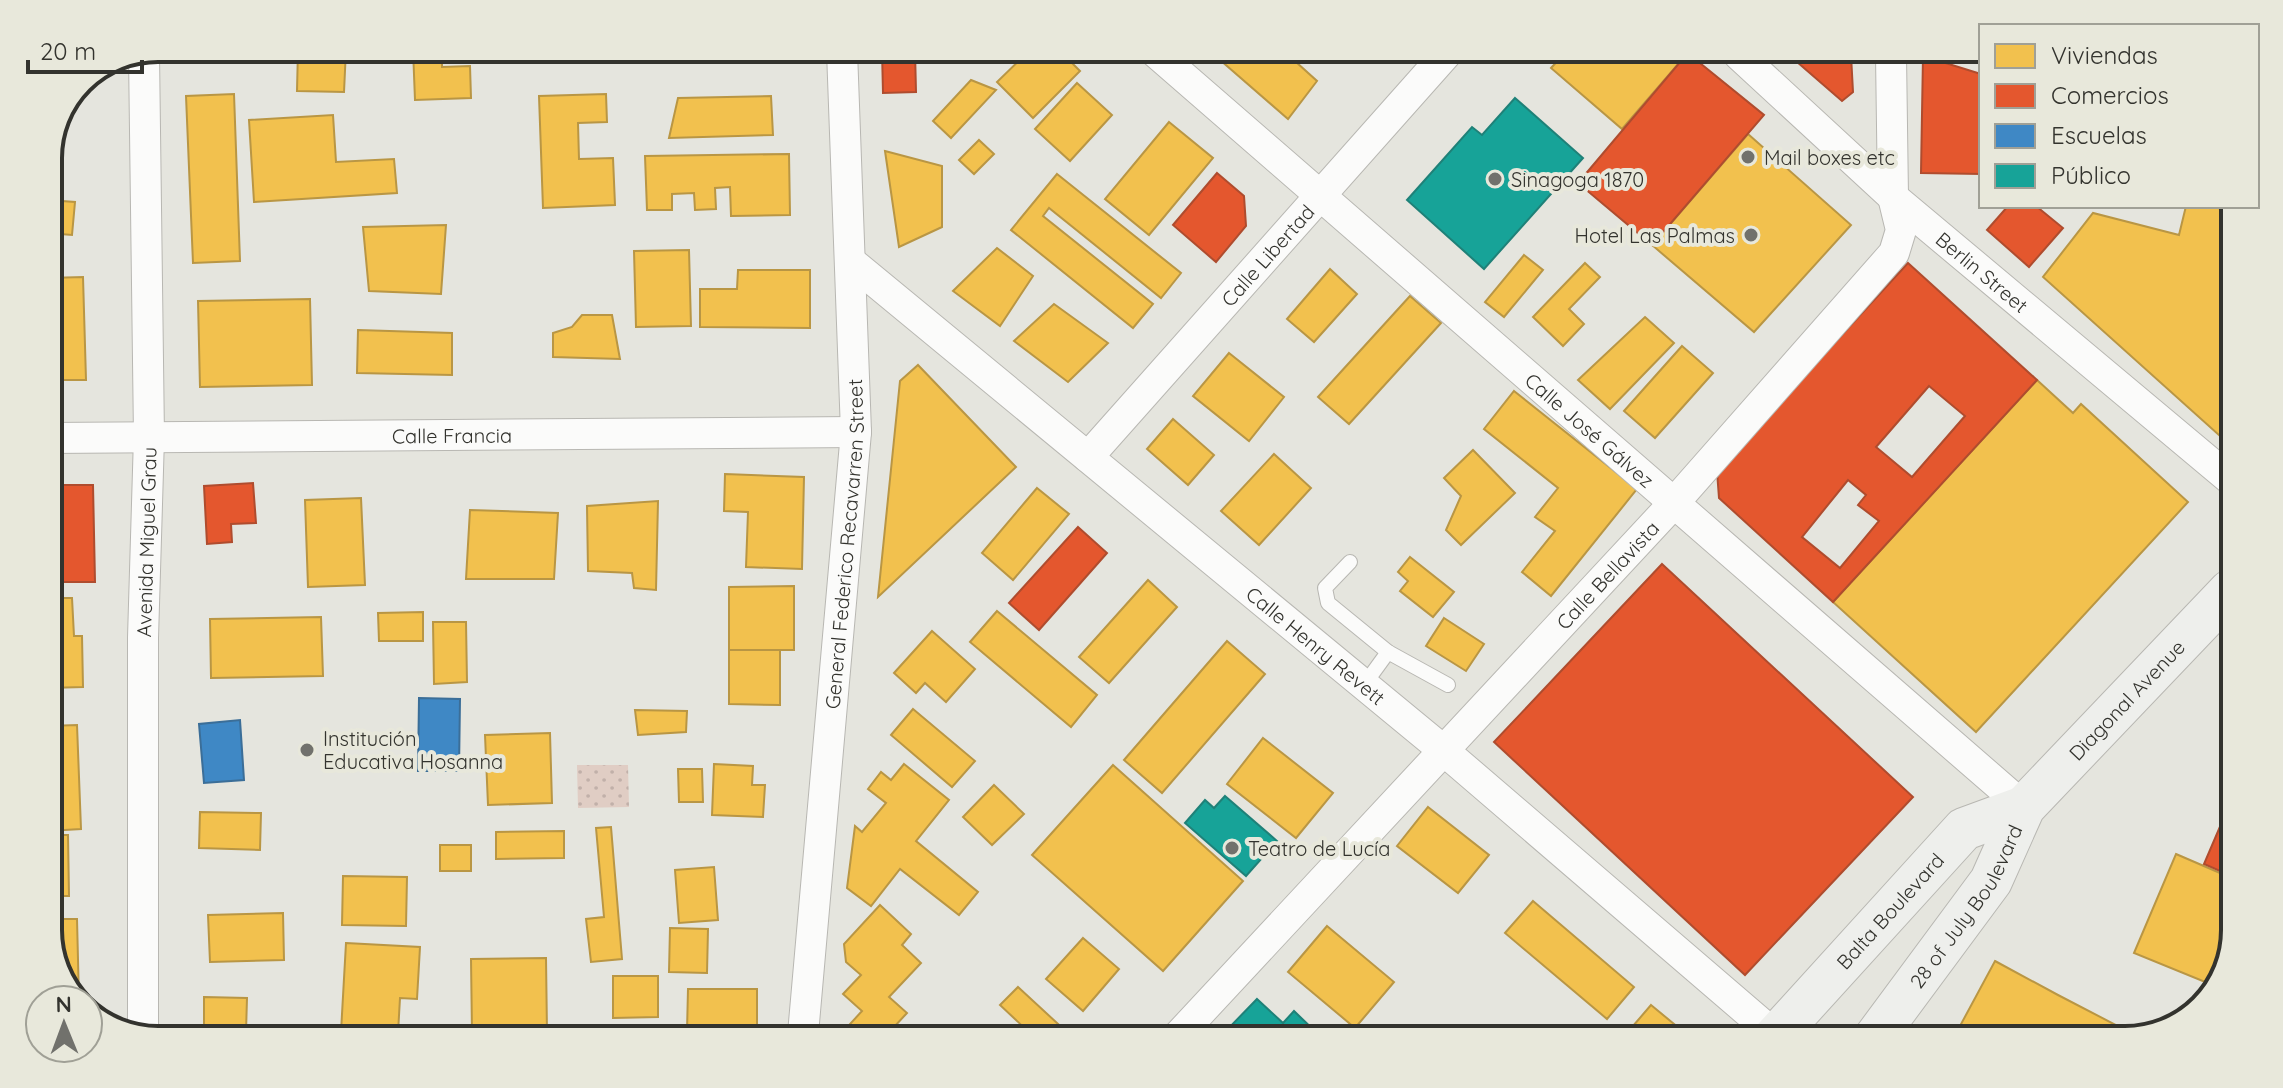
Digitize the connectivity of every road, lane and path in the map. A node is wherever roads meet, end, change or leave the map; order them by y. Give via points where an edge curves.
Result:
1 (842, 62) edge
2 (1166, 62) edge
3 (1439, 62) edge
4 (1747, 62) edge
5 (1891, 62) edge
6 (144, 64) edge
7 (1319, 197) junction
8 (1893, 197) junction
9 (850, 261) junction
10 (856, 432) junction
11 (149, 437) junction
12 (62, 438) edge
13 (1088, 457) junction
14 (2221, 472) edge
15 (1673, 504) junction
16 (1350, 562) dead end
17 (2221, 600) edge
18 (1388, 652) junction
19 (1364, 685) junction
20 (1448, 685) dead end
21 (1443, 750) junction
22 (2024, 807) junction
23 (143, 1024) edge
24 (804, 1026) edge
25 (1187, 1026) edge
26 (1762, 1026) edge
27 (1785, 1026) edge
28 (1884, 1026) edge

1 - 9 street, General Federico Recavarren Street
2 - 7 street, Calle José Gálvez
3 - 7 street, Calle Libertad
4 - 8 street, Berlin Street
5 - 8 street, Calle Bellavista
6 - 11 street, Avenida Miguel Grau
7 - 13 street, Calle Libertad
7 - 15 street, Calle José Gálvez
8 - 14 street, Berlin Street
8 - 15 street, Calle Bellavista via 1901,230 1894,253
9 - 10 street, General Federico Recavarren Street
9 - 13 street, Calle Henry Revett
10 - 11 street, Calle Francia
10 - 24 street, General Federico Recavarren Street
11 - 12 street, Calle Francia
11 - 23 street, Avenida Miguel Grau
13 - 19 street, Calle Henry Revett
15 - 21 street, Calle Bellavista
15 - 22 street, Calle José Gálvez
16 - 18 lane via 1325,588 1328,603
17 - 22 main road, Diagonal Avenue
18 - 19 lane
18 - 20 lane
19 - 21 street, Calle Henry Revett
21 - 25 street, Calle Bellavista
21 - 26 street, Calle Henry Revett
22 - 27 main road, Balta Boulevard via 1964,829
22 - 28 main road, 28 of July Boulevard via 1991,881

